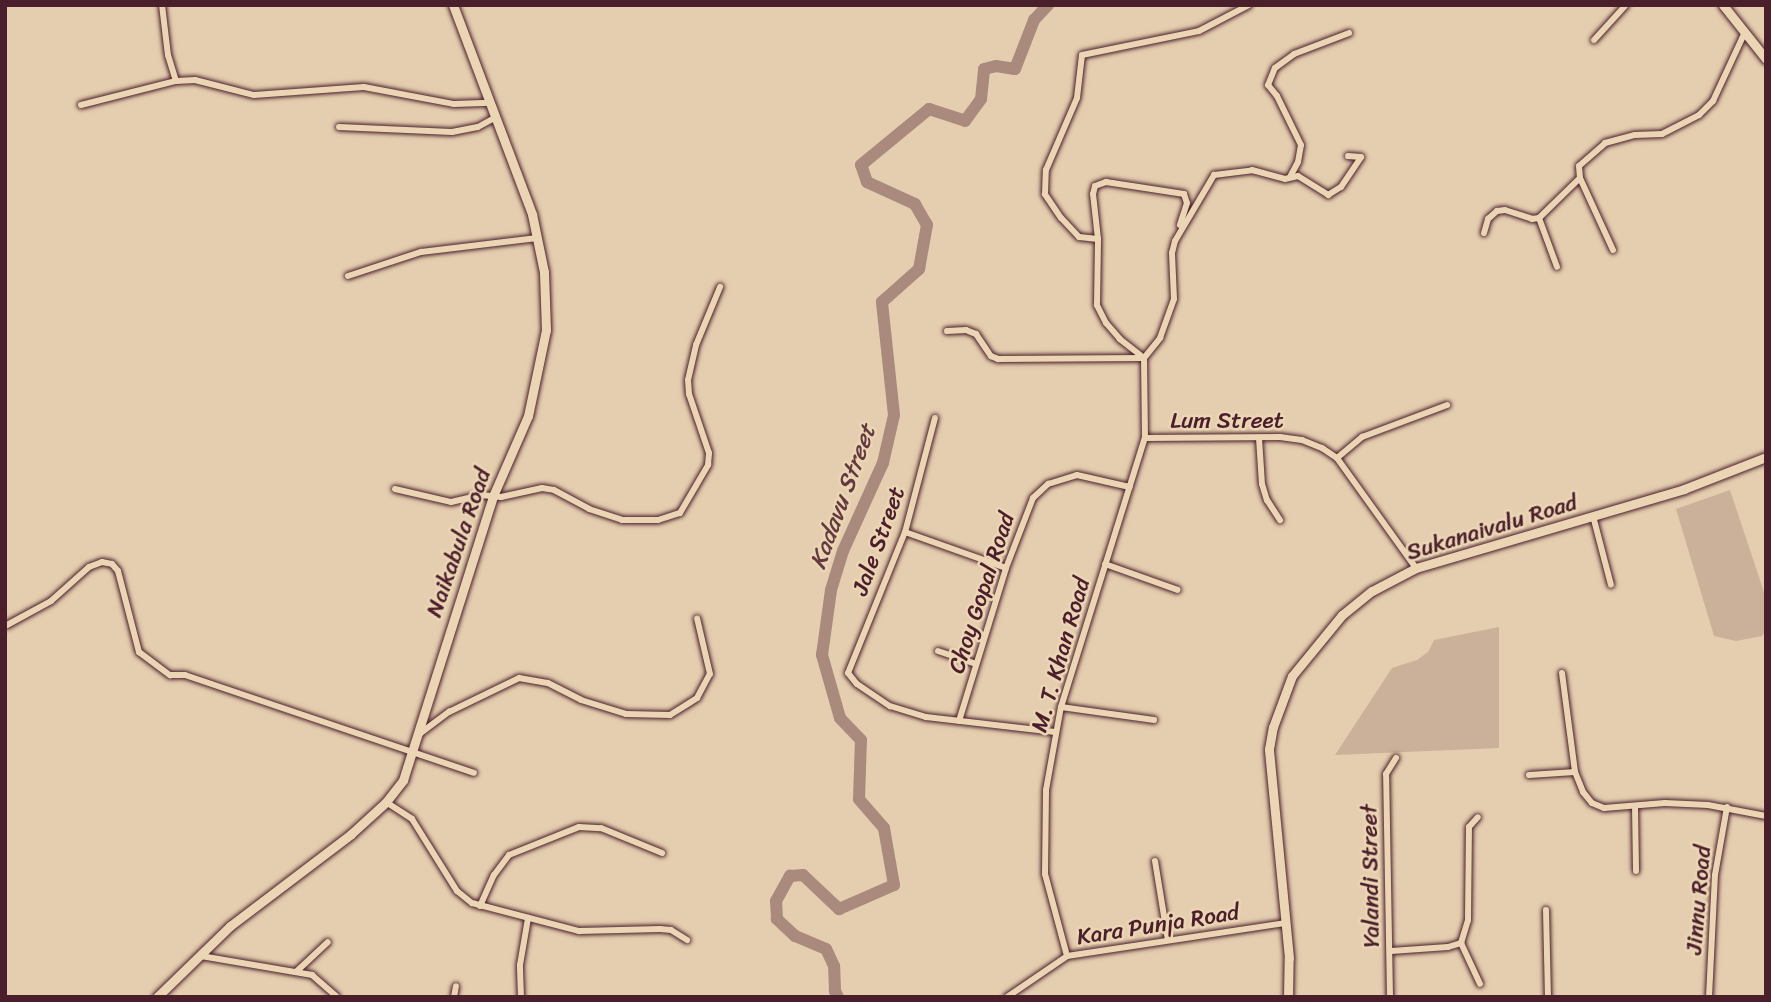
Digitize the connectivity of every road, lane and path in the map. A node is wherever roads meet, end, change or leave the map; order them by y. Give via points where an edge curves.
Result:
1 (162, 5) edge
2 (453, 5) edge
3 (1249, 5) edge
4 (1626, 5) edge
5 (1726, 6) edge
6 (1745, 32) junction
7 (1349, 33) dead end
8 (1594, 40) dead end
9 (1766, 59) edge
10 (176, 81) junction
11 (491, 103) junction
12 (81, 105) dead end
13 (496, 117) junction
14 (339, 127) dead end
15 (1348, 156) dead end
16 (1290, 177) junction
17 (1580, 177) junction
18 (1539, 218) junction
19 (1485, 233) dead end
20 (537, 238) junction
21 (1098, 239) junction
22 (1175, 242) junction
23 (1613, 250) dead end
24 (1557, 267) dead end
25 (348, 276) dead end
26 (720, 287) dead end
27 (947, 331) dead end
28 (1144, 358) junction
29 (1447, 405) dead end
30 (935, 418) dead end
31 (1144, 438) junction
32 (1259, 438) junction
33 (1766, 457) edge
34 (1337, 458) junction
35 (1130, 487) junction
36 (395, 489) dead end
37 (493, 496) junction
38 (1593, 516) junction
39 (1280, 520) dead end
40 (905, 532) junction
41 (1105, 564) junction
42 (1006, 568) junction
43 (1416, 568) junction
44 (1611, 585) dead end
45 (1178, 590) dead end
46 (697, 618) dead end
47 (7, 625) dead end
48 (938, 651) dead end
49 (976, 664) junction
50 (1562, 673) dead end
51 (1060, 707) junction
52 (1154, 720) dead end
53 (959, 721) junction
54 (1055, 732) junction
55 (418, 735) junction
56 (413, 752) junction
57 (1396, 758) dead end
58 (1575, 772) junction
59 (474, 773) dead end
60 (1529, 775) dead end
61 (386, 802) junction
62 (1635, 806) junction
63 (1727, 807) junction
64 (1766, 816) edge
65 (1478, 817) dead end
66 (662, 853) dead end
67 (1155, 861) dead end
68 (1636, 871) dead end
69 (480, 906) junction
70 (1546, 910) dead end
71 (528, 918) junction
72 (1285, 923) junction
73 (687, 940) dead end
74 (1168, 940) junction
75 (328, 942) dead end
76 (1461, 943) junction
77 (1391, 951) junction
78 (201, 956) junction
79 (1067, 956) junction
80 (298, 971) junction
81 (1480, 984) dead end
82 (456, 986) dead end
83 (157, 997) edge
84 (337, 997) edge
85 (454, 997) edge
86 (521, 997) edge
87 (1007, 997) edge
88 (1288, 997) edge
89 (1390, 997) edge
90 (1548, 997) edge
91 (1709, 997) edge

1 - 10 street
2 - 11 street, Naikabula Road
3 - 21 street via 1199,31 1082,55 1077,98 1046,170 1045,194 1079,237
4 - 8 street
5 - 6 street
6 - 9 street
6 - 17 street via 1713,101 1699,115 1662,134 1635,135 1605,144 1579,166
7 - 16 street via 1294,54 1275,68 1268,85 1301,145
10 - 11 street via 202,81 254,95 364,87 454,104
10 - 12 street
11 - 13 street, Naikabula Road
13 - 14 street via 478,127 452,132
13 - 20 street, Naikabula Road
15 - 16 street via 1361,157 1335,194 1321,193 1304,179
16 - 22 street via 1276,178 1252,170 1214,175
17 - 18 street
17 - 23 street
18 - 19 street via 1497,211 1488,219
18 - 24 street
20 - 25 street via 421,251
20 - 37 street, Naikabula Road via 544,272 545,330 528,416
21 - 22 street via 1093,194 1095,186 1107,182 1184,194 1187,203
21 - 28 street via 1097,305 1105,323
22 - 28 street via 1174,299 1160,338
26 - 37 street via 696,345 688,380 709,453 708,465 680,513 643,522 608,517 542,488
27 - 28 street via 976,334 998,359
28 - 31 street, M. T. Khan Road
29 - 34 street via 1362,437
30 - 40 street, Jale Street
31 - 32 street, Lum Street
31 - 35 street, M. T. Khan Road
32 - 34 street, Lum Street via 1302,440
32 - 39 street via 1262,484
33 - 38 street, Sukanaivalu Road via 1684,489
34 - 43 street, Lum Street
35 - 41 street, M. T. Khan Road
35 - 42 street, Choy Gopal Road via 1077,475 1048,484 1032,498
36 - 37 street via 451,502
37 - 55 street, Naikabula Road
38 - 43 street, Sukanaivalu Road
38 - 44 street
40 - 42 street
40 - 53 street, Jale Street via 848,673 890,706
41 - 45 street
41 - 51 street, M. T. Khan Road
42 - 49 street, Choy Gopal Road
43 - 72 street, Sukanaivalu Road via 1371,591 1342,614 1292,676 1280,704 1269,748 1269,769
46 - 55 street via 710,674 697,698 670,715 626,714 581,700 548,682 519,678 449,712
47 - 56 street via 51,601 89,567 111,564 118,571 139,652 151,664 170,675 185,675
48 - 49 street
49 - 53 street, Choy Gopal Road
50 - 58 street
51 - 52 street
51 - 54 street, M. T. Khan Road
53 - 54 street
54 - 79 street, M. T. Khan Road via 1046,790 1045,874
55 - 56 street, Naikabula Road
56 - 59 street
56 - 61 street, Naikabula Road via 403,780
57 - 77 street, Yalandi Street via 1386,774
58 - 60 street
58 - 62 street via 1592,803 1604,808
61 - 69 street via 412,819 457,891
61 - 78 street, Naikabula Road via 230,926
62 - 63 street
62 - 68 street
63 - 64 street
63 - 91 street, Jinnu Road via 1714,875
65 - 76 street via 1469,827 1468,920
66 - 69 street via 601,828 579,827 509,855 494,874
67 - 74 street
69 - 71 street
70 - 90 street
71 - 73 street via 579,931 671,930
71 - 86 street via 520,965
72 - 74 street, Kara Punja Road
72 - 88 street, Sukanaivalu Road
74 - 79 street, Kara Punja Road
75 - 80 street
76 - 77 street
76 - 81 street
77 - 89 street, Yalandi Street
78 - 80 street
78 - 83 street, Naikabula Road
79 - 87 street, Kara Punja Road
80 - 84 street via 321,981
82 - 85 street

